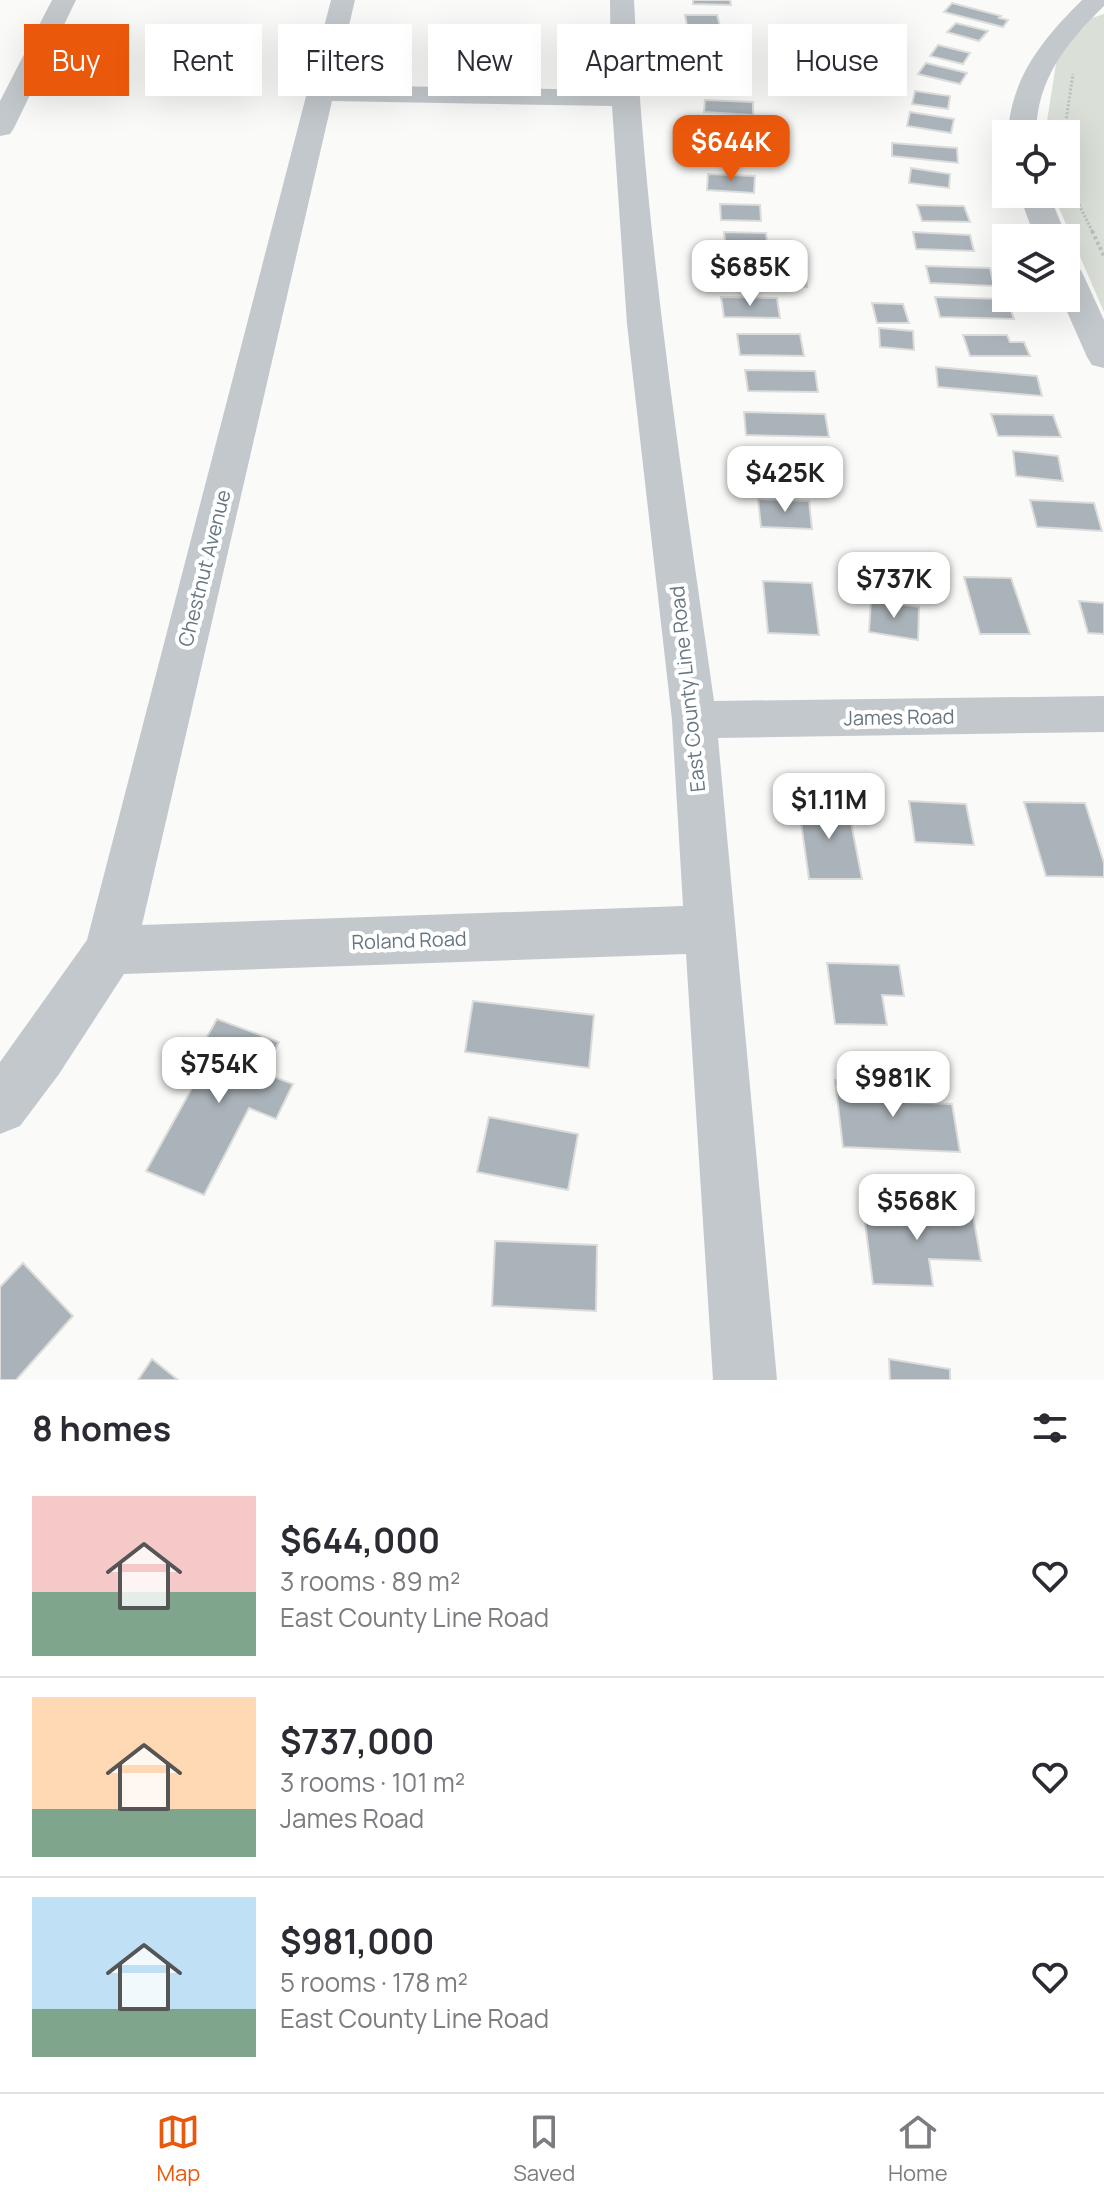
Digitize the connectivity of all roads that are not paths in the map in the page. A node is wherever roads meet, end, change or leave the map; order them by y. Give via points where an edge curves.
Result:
1 (64, 0) edge
2 (343, 0) edge
3 (622, 0) edge
4 (1096, 0) edge
5 (1104, 1) edge
6 (337, 24) edge
7 (412, 94) edge
8 (320, 96) edge
9 (625, 98) junction
10 (1022, 120) edge
11 (0, 128) edge
12 (1080, 303) edge
13 (1104, 357) edge
14 (1104, 714) edge
15 (694, 720) junction
16 (708, 929) junction
17 (110, 950) junction
18 (0, 1106) edge
19 (745, 1380) edge

1 - 11 street
2 - 6 street, Chestnut Avenue
3 - 9 street, East County Line Road
4 - 5 street
4 - 10 street via 1035,69
7 - 9 street
8 - 17 street, Chestnut Avenue
9 - 15 street, East County Line Road via 644,324
12 - 13 street
14 - 15 street, James Road
15 - 16 street, East County Line Road
16 - 17 street, Roland Road
16 - 19 street, East County Line Road
17 - 18 street, Chestnut Avenue

